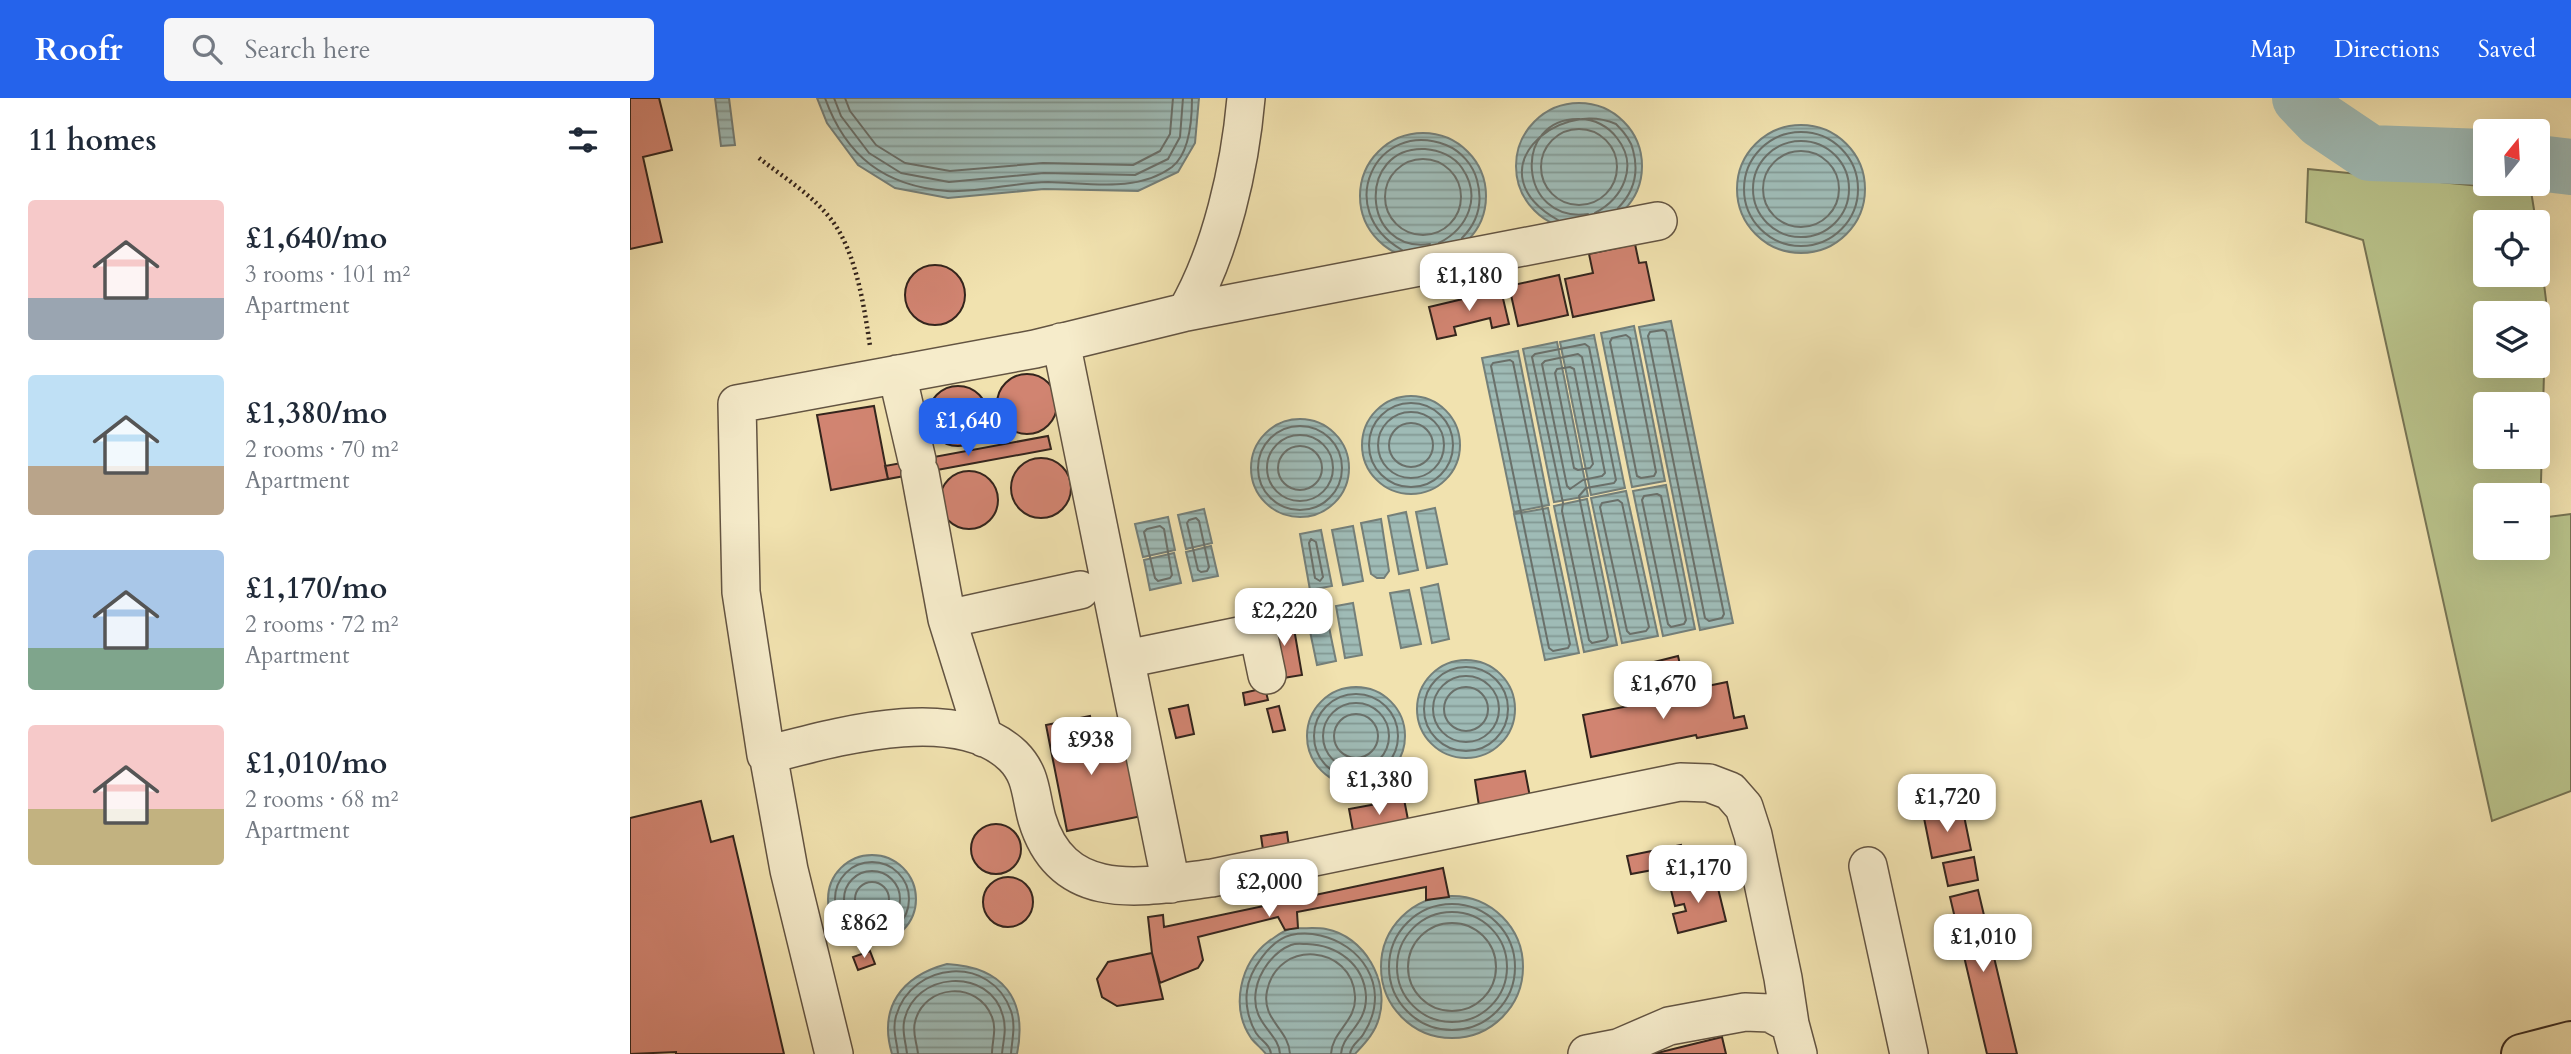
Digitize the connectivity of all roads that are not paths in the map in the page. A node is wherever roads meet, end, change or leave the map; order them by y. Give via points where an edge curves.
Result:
1 (1246, 98) edge
2 (1658, 221) dead end
3 (1186, 312) junction
4 (1062, 342) junction
5 (886, 376) junction
6 (1080, 590) dead end
7 (947, 619) junction
8 (1125, 659) junction
9 (1267, 675) dead end
10 (984, 738) junction
11 (768, 754) junction
12 (1868, 866) dead end
13 (1171, 884) junction
14 (1794, 1039) edge
15 (2571, 1041) edge
16 (834, 1054) edge
17 (1587, 1054) edge
18 (1909, 1054) edge
19 (2521, 1054) edge

1 - 3 lane via 1232,189 1200,287
2 - 3 lane
3 - 4 lane
4 - 5 lane
4 - 8 lane
5 - 7 lane via 919,466
5 - 11 lane via 737,404 741,592
6 - 7 lane
7 - 10 lane
8 - 9 lane via 1258,632
8 - 13 lane
10 - 11 lane via 915,727 875,729
10 - 13 lane via 1012,755 1027,772 1042,836 1060,861 1083,879 1113,886
11 - 16 lane via 789,870
12 - 18 lane
13 - 14 lane via 1680,782 1709,783 1730,791 1744,807
14 - 17 lane via 1770,1013 1745,1012 1669,1026 1618,1048
15 - 19 highway

